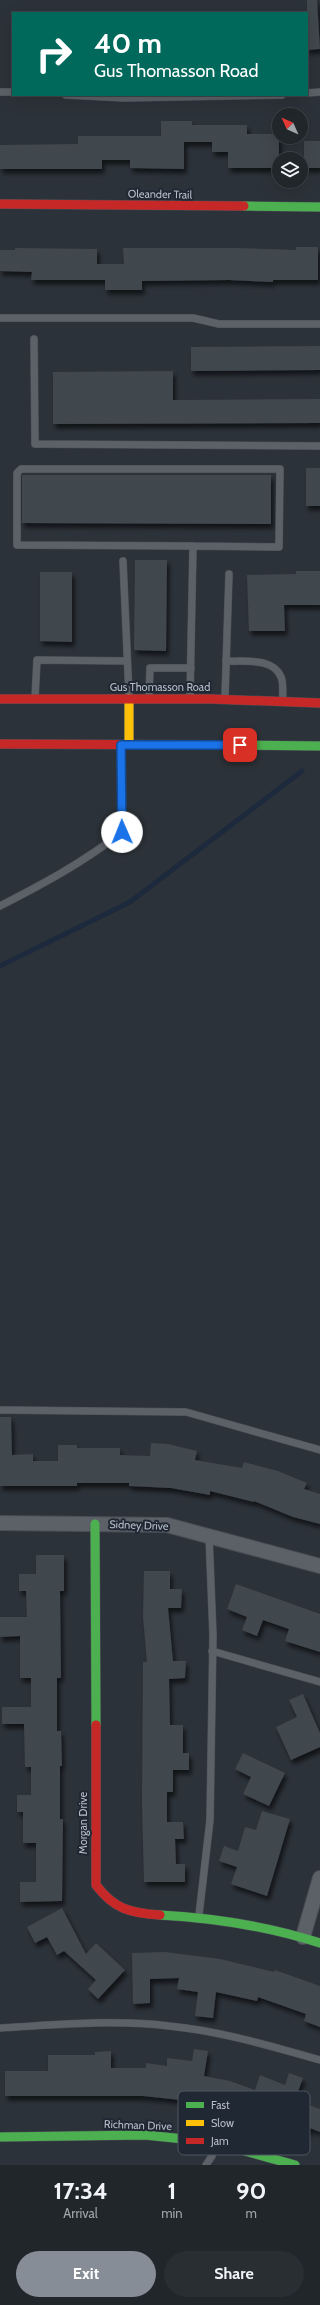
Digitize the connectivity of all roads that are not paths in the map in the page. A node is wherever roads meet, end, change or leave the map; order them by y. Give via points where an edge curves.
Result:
1 (0, 92) edge
2 (12, 92) edge
3 (320, 92) edge
4 (308, 93) edge
5 (85, 96) edge
6 (229, 96) edge
7 (0, 204) edge
8 (320, 208) edge
9 (0, 318) edge
10 (320, 324) edge
11 (34, 339) dead end
12 (320, 446) edge
13 (193, 546) junction
14 (122, 561) dead end
15 (229, 574) dead end
16 (127, 661) junction
17 (226, 662) junction
18 (191, 668) junction
19 (35, 698) junction
20 (0, 699) edge
21 (129, 699) junction
22 (149, 699) junction
23 (190, 699) junction
24 (225, 700) junction
25 (283, 702) junction
26 (320, 703) edge
27 (0, 744) edge
28 (125, 745) junction
29 (320, 746) edge
30 (0, 906) edge
31 (0, 1410) edge
32 (320, 1450) edge
33 (0, 1523) edge
34 (95, 1524) junction
35 (209, 1536) junction
36 (320, 1566) edge
37 (212, 1651) junction
38 (320, 1682) edge
39 (320, 1878) edge
40 (199, 1917) junction
41 (303, 1938) junction
42 (320, 1943) edge
43 (0, 2028) edge
44 (320, 2060) edge
45 (0, 2137) edge
46 (178, 2138) edge
47 (212, 2155) edge
48 (260, 2155) edge
49 (206, 2165) edge
50 (296, 2165) edge

1 - 2 lane
3 - 4 lane
5 - 6 lane
7 - 8 street, Oleander Trail
9 - 10 lane via 193,318 219,324
11 - 12 lane via 35,444
13 - 13 lane via 17,545 17,473 21,469 280,469 279,547
13 - 18 lane
14 - 16 lane
15 - 17 lane
16 - 19 lane via 37,660
16 - 21 lane
17 - 24 lane
17 - 25 lane via 260,662 277,671 282,679
18 - 22 lane via 150,668
18 - 23 lane
19 - 20 street, Gus Thomasson Road
19 - 21 street, Gus Thomasson Road
21 - 22 street, Gus Thomasson Road
21 - 28 street
22 - 23 street, Gus Thomasson Road
23 - 24 street, Gus Thomasson Road
24 - 25 street, Gus Thomasson Road
25 - 26 street, Gus Thomasson Road
27 - 28 street
28 - 29 street
28 - 30 lane via 122,832 57,876
31 - 32 lane via 186,1412
33 - 34 street, Sidney Drive
34 - 35 street, Sidney Drive via 167,1525
34 - 40 street, Morgan Drive via 96,1885 108,1901 132,1911
35 - 36 street, Sidney Drive
35 - 37 lane
37 - 38 lane
37 - 40 lane via 210,1820
39 - 41 street
40 - 41 street, Morgan Drive via 248,1924
41 - 42 street, Morgan Drive
43 - 44 lane via 106,2022 169,2026 208,2031
45 - 46 street, Richman Drive via 145,2135
47 - 49 lane
48 - 50 street, Richman Drive

